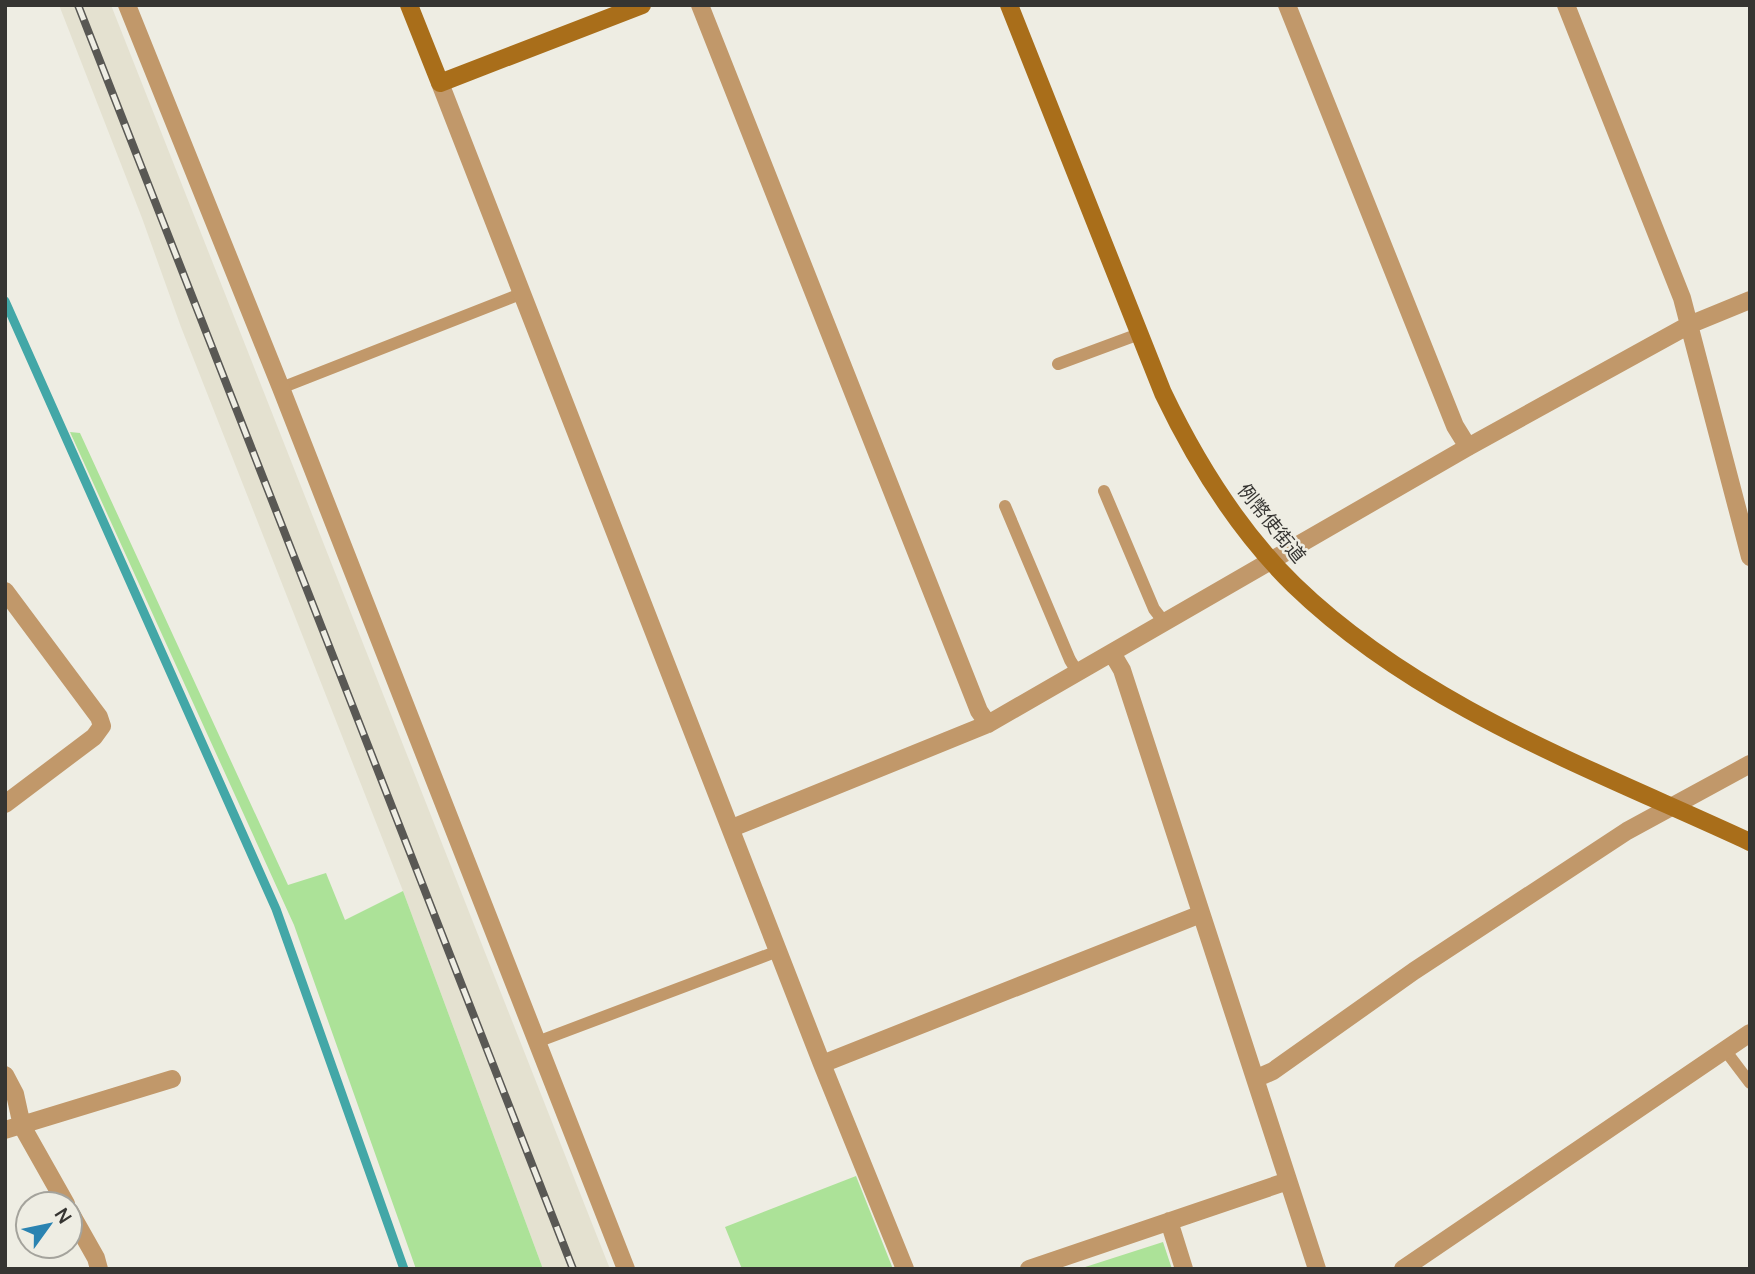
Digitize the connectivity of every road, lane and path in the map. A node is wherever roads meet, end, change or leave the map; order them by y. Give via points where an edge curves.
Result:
1 (127, 5) edge
2 (410, 5) edge
3 (642, 5) edge
4 (700, 5) edge
5 (1009, 5) edge
6 (1287, 5) edge
7 (1566, 5) edge
8 (440, 83) junction
9 (523, 293) junction
10 (1750, 300) edge
11 (1689, 325) junction
12 (1139, 334) junction
13 (1058, 364) dead end
14 (281, 388) junction
15 (1468, 447) junction
16 (1104, 491) dead end
17 (1005, 506) dead end
18 (1750, 557) edge
19 (1272, 560) junction
20 (8, 601) edge
21 (1164, 622) junction
22 (1112, 653) junction
23 (1078, 673) junction
24 (988, 724) junction
25 (1750, 764) edge
26 (5, 804) edge
27 (1672, 807) junction
28 (732, 828) junction
29 (1750, 842) edge
30 (1200, 914) junction
31 (778, 951) junction
32 (1750, 1033) edge
33 (537, 1042) junction
34 (1725, 1049) junction
35 (822, 1064) junction
36 (5, 1075) edge
37 (1257, 1078) junction
38 (172, 1079) dead end
39 (1750, 1083) edge
40 (14, 1128) edge
41 (1288, 1181) junction
42 (56, 1190) edge
43 (1169, 1222) junction
44 (84, 1237) edge
45 (99, 1269) edge
46 (626, 1269) edge
47 (905, 1269) edge
48 (1029, 1269) edge
49 (1184, 1269) edge
50 (1317, 1269) edge
51 (1403, 1269) edge

1 - 14 street
2 - 8 main road
3 - 8 main road
4 - 24 street via 979,711
5 - 12 main road, 例幣使街道
6 - 15 street via 1455,426
7 - 11 street
8 - 9 street
9 - 14 lane
9 - 28 street
10 - 11 street
11 - 15 street
11 - 18 street
12 - 13 lane
12 - 19 main road, 例幣使街道 via 1185,437
14 - 33 street
15 - 19 street
16 - 21 lane via 1154,609
17 - 23 lane
19 - 21 street
19 - 27 main road, 例幣使街道 via 1359,640 1440,695
20 - 26 street via 102,726 94,737
21 - 22 street
22 - 23 street
22 - 30 street via 1122,670
23 - 24 street
24 - 28 street
25 - 27 street
27 - 29 main road, 例幣使街道
27 - 37 street via 1627,831
28 - 31 street
30 - 35 street
30 - 37 street
31 - 33 lane
31 - 35 street
32 - 34 street
33 - 46 street
34 - 39 lane
34 - 51 street
35 - 47 street
36 - 40 street via 15,1094
37 - 41 street
38 - 40 street
40 - 42 street
41 - 43 street
41 - 50 street
43 - 48 street
43 - 49 street
44 - 45 street

